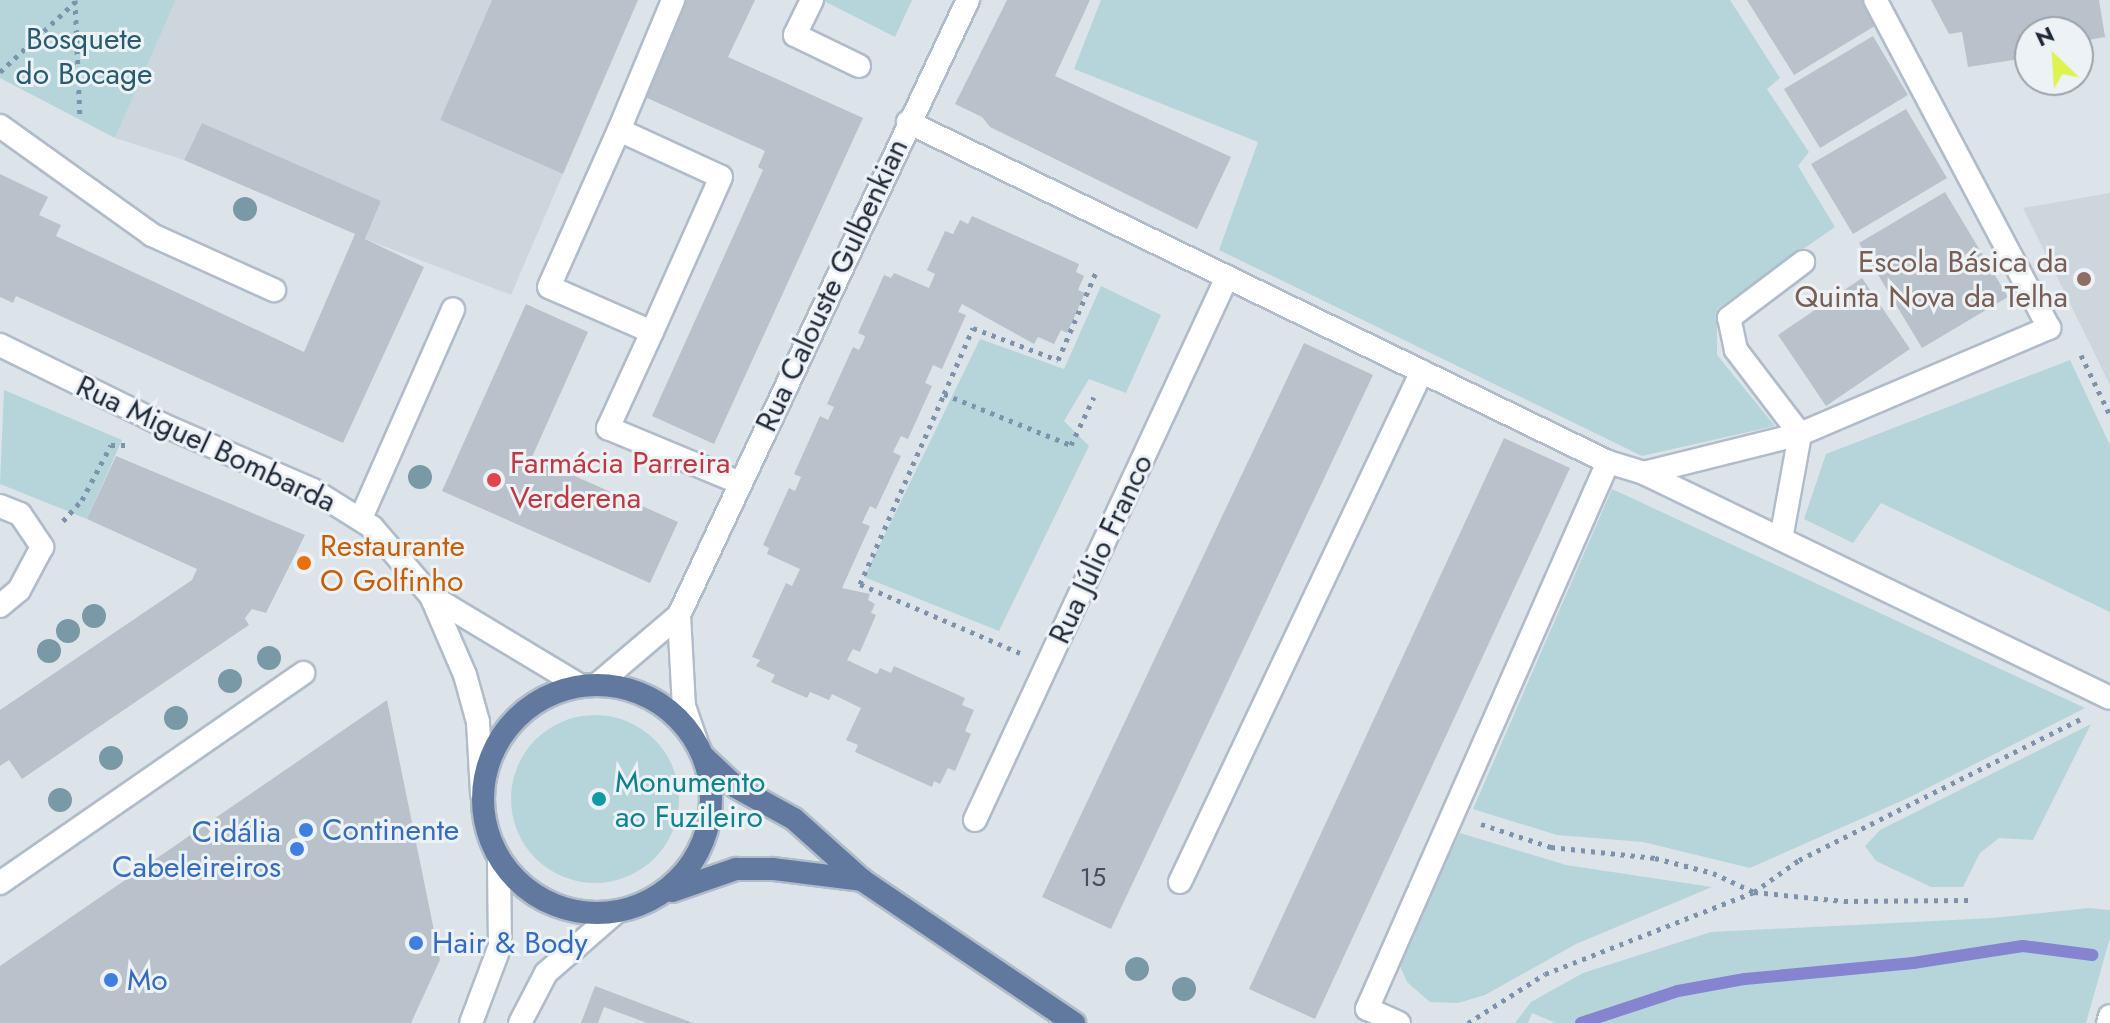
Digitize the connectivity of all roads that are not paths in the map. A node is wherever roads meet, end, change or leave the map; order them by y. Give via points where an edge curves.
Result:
1 (673, 0) edge
2 (812, 0) edge
3 (968, 0) edge
4 (1875, 0) edge
5 (859, 66) dead end
6 (908, 122) junction
7 (0, 126) edge
8 (619, 130) junction
9 (1803, 262) dead end
10 (1227, 277) junction
11 (274, 290) dead end
12 (453, 309) dead end
13 (652, 332) junction
14 (0, 345) edge
15 (1422, 371) junction
16 (1800, 434) junction
17 (1608, 462) junction
18 (1644, 473) junction
19 (740, 483) junction
20 (0, 506) edge
21 (361, 518) junction
22 (1781, 539) junction
23 (431, 596) junction
24 (0, 606) edge
25 (679, 615) junction
26 (303, 673) dead end
27 (589, 685) junction
28 (2110, 698) edge
29 (701, 750) junction
30 (482, 794) junction
31 (975, 820) dead end
32 (499, 861) junction
33 (862, 880) junction
34 (1180, 882) dead end
35 (0, 883) edge
36 (650, 901) junction
37 (615, 913) junction
38 (1364, 1016) edge
39 (2110, 1016) edge
40 (471, 1023) edge
41 (520, 1023) edge
42 (1074, 1023) edge
43 (1399, 1023) edge
44 (2108, 1023) edge

1 - 8 street
2 - 5 street via 795,35
3 - 6 street, Rua Calouste Gulbenkian
4 - 16 street via 2049,328
6 - 10 street
6 - 19 street, Rua Calouste Gulbenkian
7 - 11 street via 152,235
8 - 13 street via 721,177
8 - 13 street via 549,287
9 - 16 street via 1729,318 1736,350
10 - 15 street
10 - 31 street, Rua Júlio Franco
12 - 21 street
13 - 19 street via 608,428
14 - 21 street, Rua Miguel Bombarda via 161,424 313,490
15 - 17 street
15 - 34 street
16 - 18 street
16 - 22 street
17 - 18 street
17 - 38 street
18 - 22 street
19 - 25 street, Rua Calouste Gulbenkian
20 - 24 street via 20,514 42,547 19,590
21 - 23 street, Rua Miguel Bombarda
22 - 28 street
23 - 27 street, Rua Miguel Bombarda
23 - 30 street, Rua Miguel Bombarda via 471,694 484,763
25 - 27 street, Rua Calouste Gulbenkian
25 - 29 street, Rua Calouste Gulbenkian via 684,706
26 - 35 street
27 - 29 main road via 656,700 679,719
27 - 30 main road via 543,698 512,722 491,756
29 - 33 main road via 736,787 794,819
29 - 36 main road via 712,789 710,822 699,852 679,879
30 - 32 main road via 485,829
32 - 37 main road via 521,886 549,904 581,913
32 - 40 street via 500,946
33 - 36 main road via 736,869 707,875
33 - 42 main road
36 - 37 main road
37 - 41 street via 546,973
38 - 43 street
39 - 44 street

